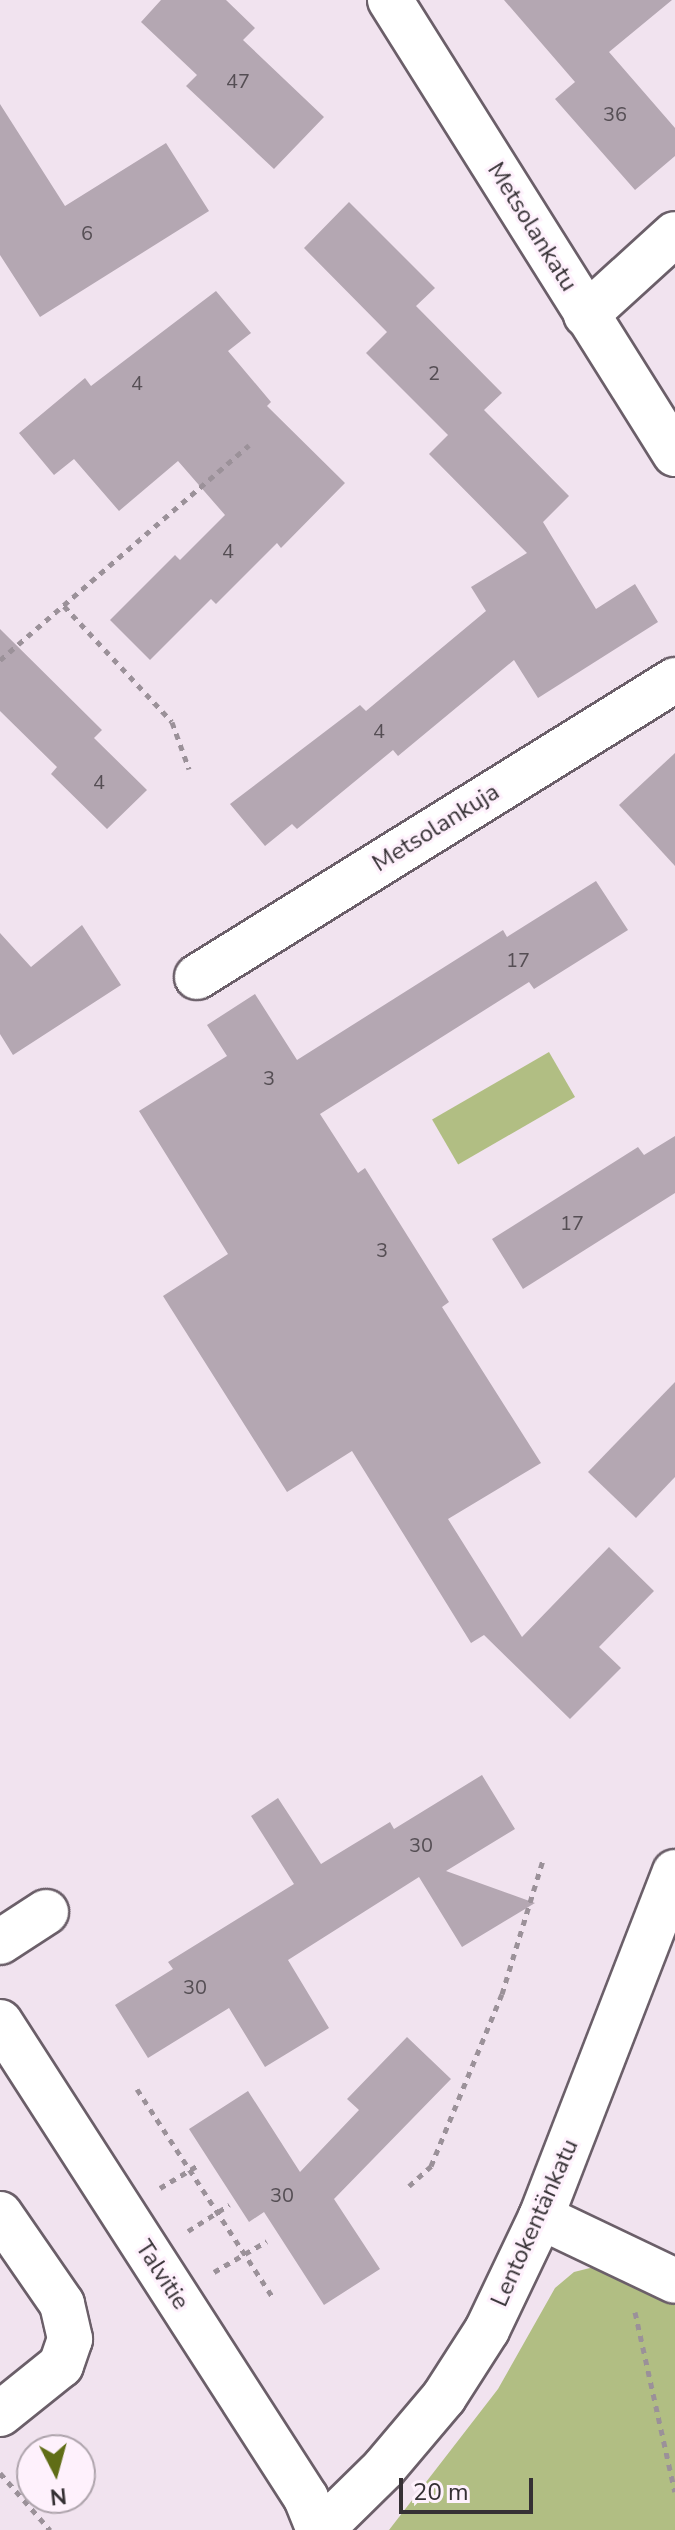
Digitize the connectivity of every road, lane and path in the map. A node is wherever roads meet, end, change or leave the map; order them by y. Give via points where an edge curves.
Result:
1 (390, 0) edge
2 (675, 234) edge
3 (586, 315) junction
4 (249, 445) dead end
5 (675, 454) edge
6 (64, 606) junction
7 (0, 660) edge
8 (675, 680) edge
9 (189, 769) dead end
10 (197, 977) dead end
11 (544, 1857) dead end
12 (675, 1872) edge
13 (46, 1912) dead end
14 (0, 1942) edge
15 (0, 2022) edge
16 (137, 2089) dead end
17 (409, 2186) dead end
18 (0, 2214) edge
19 (541, 2217) junction
20 (267, 2241) dead end
21 (621, 2252) junction
22 (245, 2254) junction
23 (675, 2281) edge
24 (176, 2295) junction
25 (274, 2299) dead end
26 (0, 2414) edge
27 (0, 2473) edge
28 (675, 2492) edge
29 (50, 2530) edge
30 (320, 2530) edge

1 - 3 street, Metsolankatu
2 - 3 street
3 - 5 street, Metsolankatu
4 - 6 path
6 - 7 path
6 - 9 path via 172,722
8 - 10 street, Metsolankuja
11 - 17 path via 502,1994 431,2166
12 - 19 street, Lentokentänkatu
13 - 14 street
15 - 24 street, Talvitie
16 - 22 path
18 - 26 street via 62,2304 70,2339 61,2365
19 - 21 street
19 - 30 street, Lentokentänkatu via 487,2330 444,2397 384,2468
20 - 22 path
21 - 23 street
21 - 28 path
22 - 24 path
22 - 25 path
24 - 30 street, Talvitie via 306,2498
27 - 29 path

